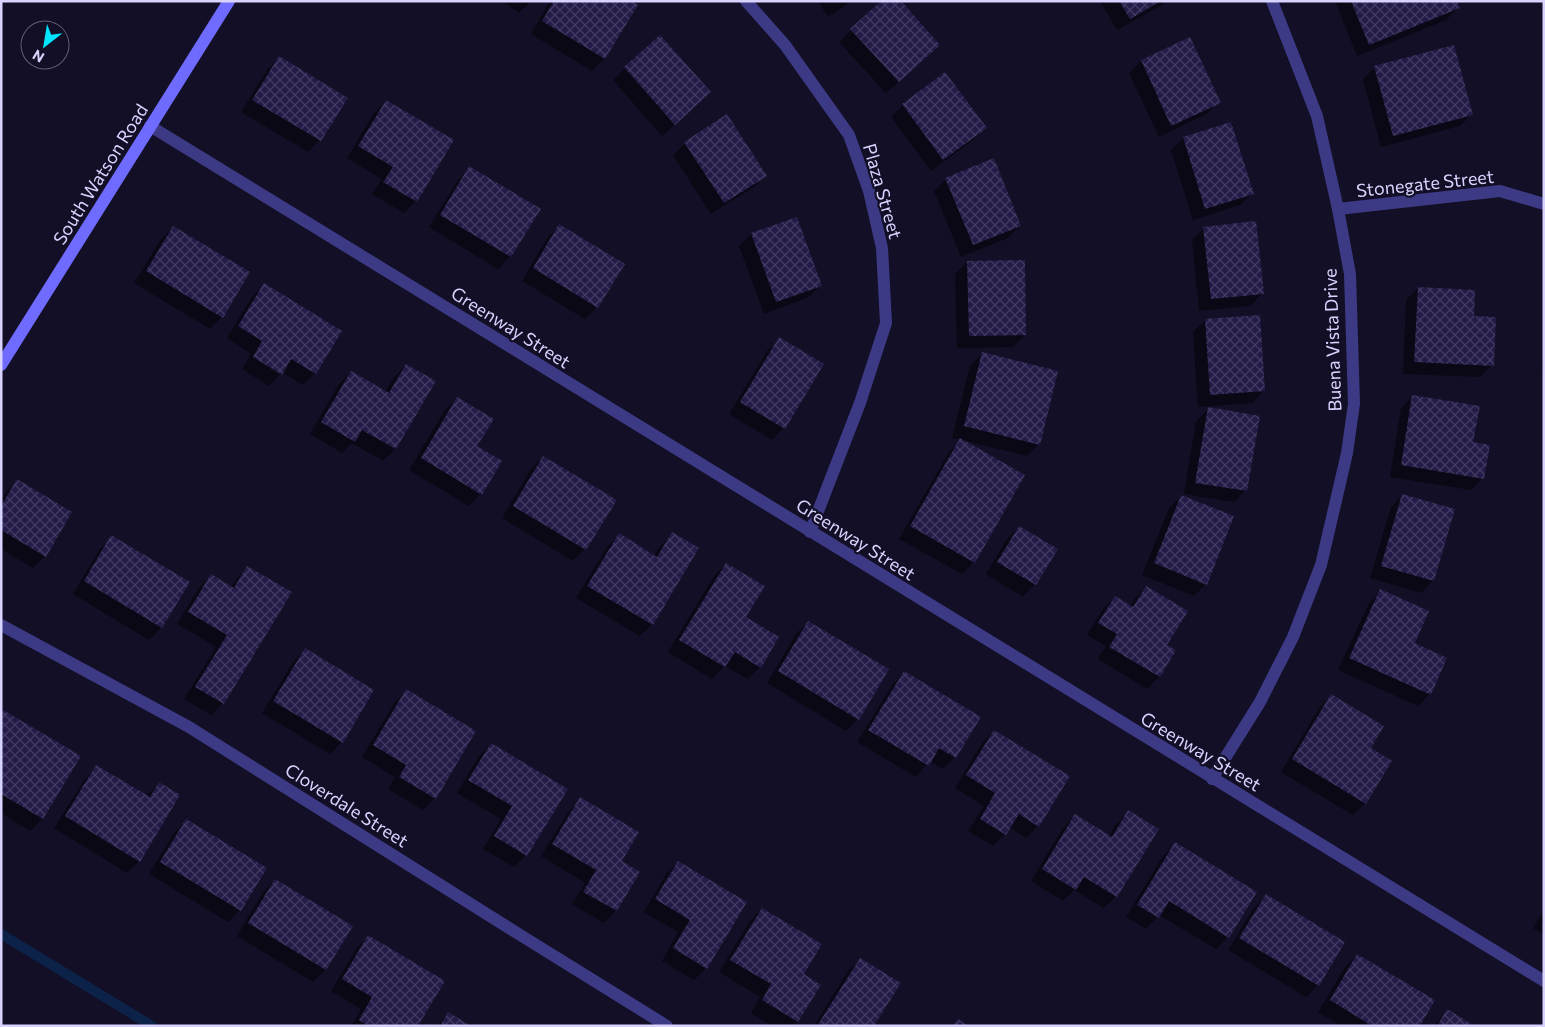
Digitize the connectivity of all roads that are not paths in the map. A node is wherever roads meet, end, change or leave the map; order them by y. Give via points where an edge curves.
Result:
1 (229, 1) edge
2 (746, 1) edge
3 (1272, 1) edge
4 (150, 126) junction
5 (1544, 204) edge
6 (1338, 209) junction
7 (1, 365) edge
8 (810, 532) junction
9 (1, 626) edge
10 (1212, 779) junction
11 (1544, 980) edge
12 (667, 1026) edge

1 - 4 main road, South Watson Road
2 - 8 street, Plaza Street via 785,45 849,135 869,191 882,248 886,323 860,403
3 - 6 street, Buena Vista Drive via 1317,116
4 - 7 main road, South Watson Road
4 - 8 street, Greenway Street
5 - 6 street, Stonegate Street via 1500,191
6 - 10 street, Buena Vista Drive via 1350,274 1354,404 1347,453 1321,565 1294,637 1260,702
8 - 10 street, Greenway Street
9 - 12 street, Cloverdale Street via 189,727
10 - 11 street, Greenway Street

